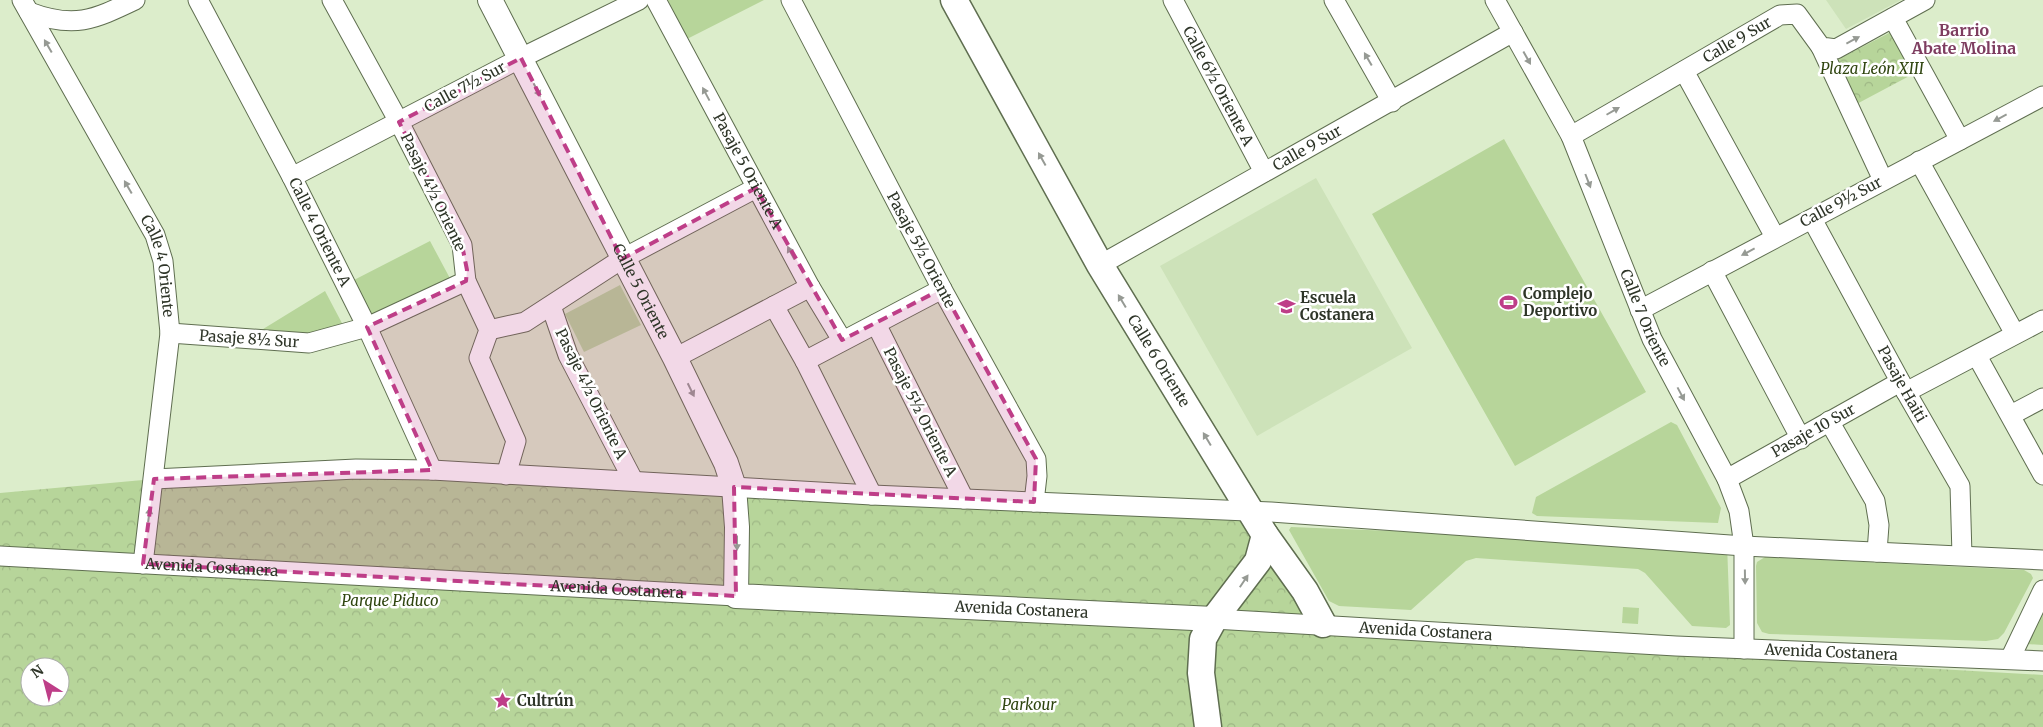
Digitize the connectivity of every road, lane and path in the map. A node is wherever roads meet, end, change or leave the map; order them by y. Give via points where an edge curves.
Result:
1 (135, 0) edge
2 (198, 0) edge
3 (332, 0) edge
4 (490, 0) edge
5 (640, 0) edge
6 (656, 0) edge
7 (791, 0) edge
8 (954, 0) edge
9 (1173, 0) edge
10 (1334, 0) edge
11 (1495, 0) edge
12 (1925, 0) edge
13 (25, 6) edge
14 (1893, 18) junction
15 (1513, 32) junction
16 (1822, 47) junction
17 (521, 58) junction
18 (1684, 71) junction
19 (2043, 96) edge
20 (1392, 102) junction
21 (399, 122) junction
22 (1571, 136) junction
23 (1960, 140) junction
24 (1919, 161) junction
25 (1264, 172) junction
26 (292, 177) junction
27 (1883, 180) junction
28 (756, 188) junction
29 (1812, 219) junction
30 (1775, 237) junction
31 (622, 258) junction
32 (1100, 265) junction
33 (1712, 271) junction
34 (466, 280) junction
35 (810, 287) junction
36 (942, 289) junction
37 (551, 306) junction
38 (774, 306) junction
39 (1640, 310) junction
40 (2043, 320) edge
41 (876, 324) junction
42 (366, 327) junction
43 (489, 330) junction
44 (170, 333) junction
45 (2016, 334) junction
46 (842, 340) junction
47 (1977, 356) junction
48 (675, 358) junction
49 (805, 361) junction
50 (1903, 387) junction
51 (2043, 398) edge
52 (2011, 415) junction
53 (1829, 421) junction
54 (1801, 439) junction
55 (432, 470) junction
56 (506, 474) junction
57 (2043, 475) edge
58 (1727, 478) junction
59 (154, 479) junction
60 (632, 480) junction
61 (734, 487) junction
62 (872, 495) junction
63 (964, 499) junction
64 (1034, 502) junction
65 (1251, 512) junction
66 (1265, 535) junction
67 (1744, 546) junction
68 (1877, 552) junction
69 (1962, 555) junction
70 (0, 556) edge
71 (2043, 560) edge
72 (143, 564) junction
73 (2043, 590) edge
74 (736, 596) junction
75 (1214, 619) junction
76 (1324, 624) junction
77 (1744, 649) junction
78 (2010, 659) junction
79 (2043, 661) edge
80 (1208, 727) edge

1 - 13 street via 78,22 54,21
2 - 26 street, Calle 4 Oriente A
3 - 21 street, Pasaje 4½ Oriente
4 - 17 street, Calle 5 Oriente
5 - 17 street, Calle 7½ Sur
28 -> 6 street, Pasaje 5 Oriente A
7 - 36 street, Pasaje 5½ Oriente
32 -> 8 main road, Calle 6 Oriente
9 - 25 street, Calle 6½ Oriente A
20 -> 10 street
11 - 15 street, Calle 7 Oriente
12 - 14 street
44 -> 13 street, Calle 4 Oriente via 163,261 155,235
16 -> 14 street via 1836,49
14 - 23 street
15 - 20 street, Calle 9 Sur
15 -> 22 street, Calle 7 Oriente
16 - 18 street, Calle 9 Sur via 1797,14 1780,15
16 - 27 street
17 - 21 street, Calle 7½ Sur
17 -> 31 street, Calle 5 Oriente
22 -> 18 street, Calle 9 Sur
18 - 30 street
19 -> 23 street, Calle 9½ Sur
20 - 25 street, Calle 9 Sur
21 - 26 street, Calle 7½ Sur
21 - 34 street, Pasaje 4½ Oriente via 462,245
22 -> 39 street, Calle 7 Oriente
23 - 24 street, Calle 9½ Sur
24 - 27 street, Calle 9½ Sur
24 - 45 street
25 - 32 street, Calle 9 Sur
26 - 42 street, Calle 4 Oriente A
27 - 29 street, Calle 9½ Sur
28 - 31 street
35 -> 28 street, Pasaje 5 Oriente A
29 - 30 street, Calle 9½ Sur
29 - 50 street, Pasaje Haiti
30 -> 33 street, Calle 9½ Sur
31 - 37 street
31 - 48 street, Calle 5 Oriente
65 -> 32 main road, Calle 6 Oriente
33 - 39 street, Calle 9½ Sur
33 - 54 street
34 - 42 street, Pasaje 8½ Sur
34 - 43 street, Pasaje 4½ Oriente
35 - 38 street
35 - 46 street, Pasaje 5 Oriente A
36 - 41 street
36 - 64 street, Pasaje 5½ Oriente via 1036,458
37 - 43 street via 525,322
37 - 60 street, Pasaje 4½ Oriente A via 568,355
38 - 48 street
38 - 49 street
39 -> 58 street, Calle 7 Oriente via 1652,339
40 - 45 street, Pasaje 10 Sur
41 - 46 street
41 - 63 street, Pasaje 5½ Oriente A
42 - 44 street, Pasaje 8½ Sur via 309,343
42 - 55 street, Calle 4 Oriente A
43 - 56 street via 479,358 516,441
44 - 59 street, Calle 4 Oriente
45 - 47 street, Pasaje 10 Sur
46 - 49 street
47 - 50 street, Pasaje 10 Sur
47 - 52 street
48 -> 61 street, Calle 5 Oriente via 716,440
49 - 62 street
50 - 53 street, Pasaje 10 Sur
50 - 69 street, Pasaje Haiti via 1960,486
51 - 52 street
52 - 57 street
53 - 54 street, Pasaje 10 Sur
53 - 68 street via 1875,501 1879,525
54 - 58 street, Pasaje 10 Sur
55 - 56 street
55 - 59 street via 356,469
56 - 60 street
58 - 67 street, Calle 7 Oriente via 1738,510
72 -> 59 street, Calle 4 Oriente
60 - 61 street
61 - 62 street
61 -> 74 street, Calle 5 Oriente
62 - 63 street
63 - 64 street
64 - 65 street
65 - 66 main road, Calle 6 Oriente
65 - 67 street
75 -> 66 main road via 1258,561
66 - 76 main road, Calle 6 Oriente
67 - 68 street
67 -> 77 street, Calle 7 Oriente
68 - 69 street
69 - 71 street
70 - 72 street, Avenida Costanera
72 - 74 street, Avenida Costanera
73 - 78 street
74 - 75 street, Avenida Costanera
75 - 76 street, Avenida Costanera
75 - 80 main road via 1202,639 1201,673
76 - 77 street, Avenida Costanera
77 - 78 street, Avenida Costanera
78 - 79 street, Avenida Costanera

